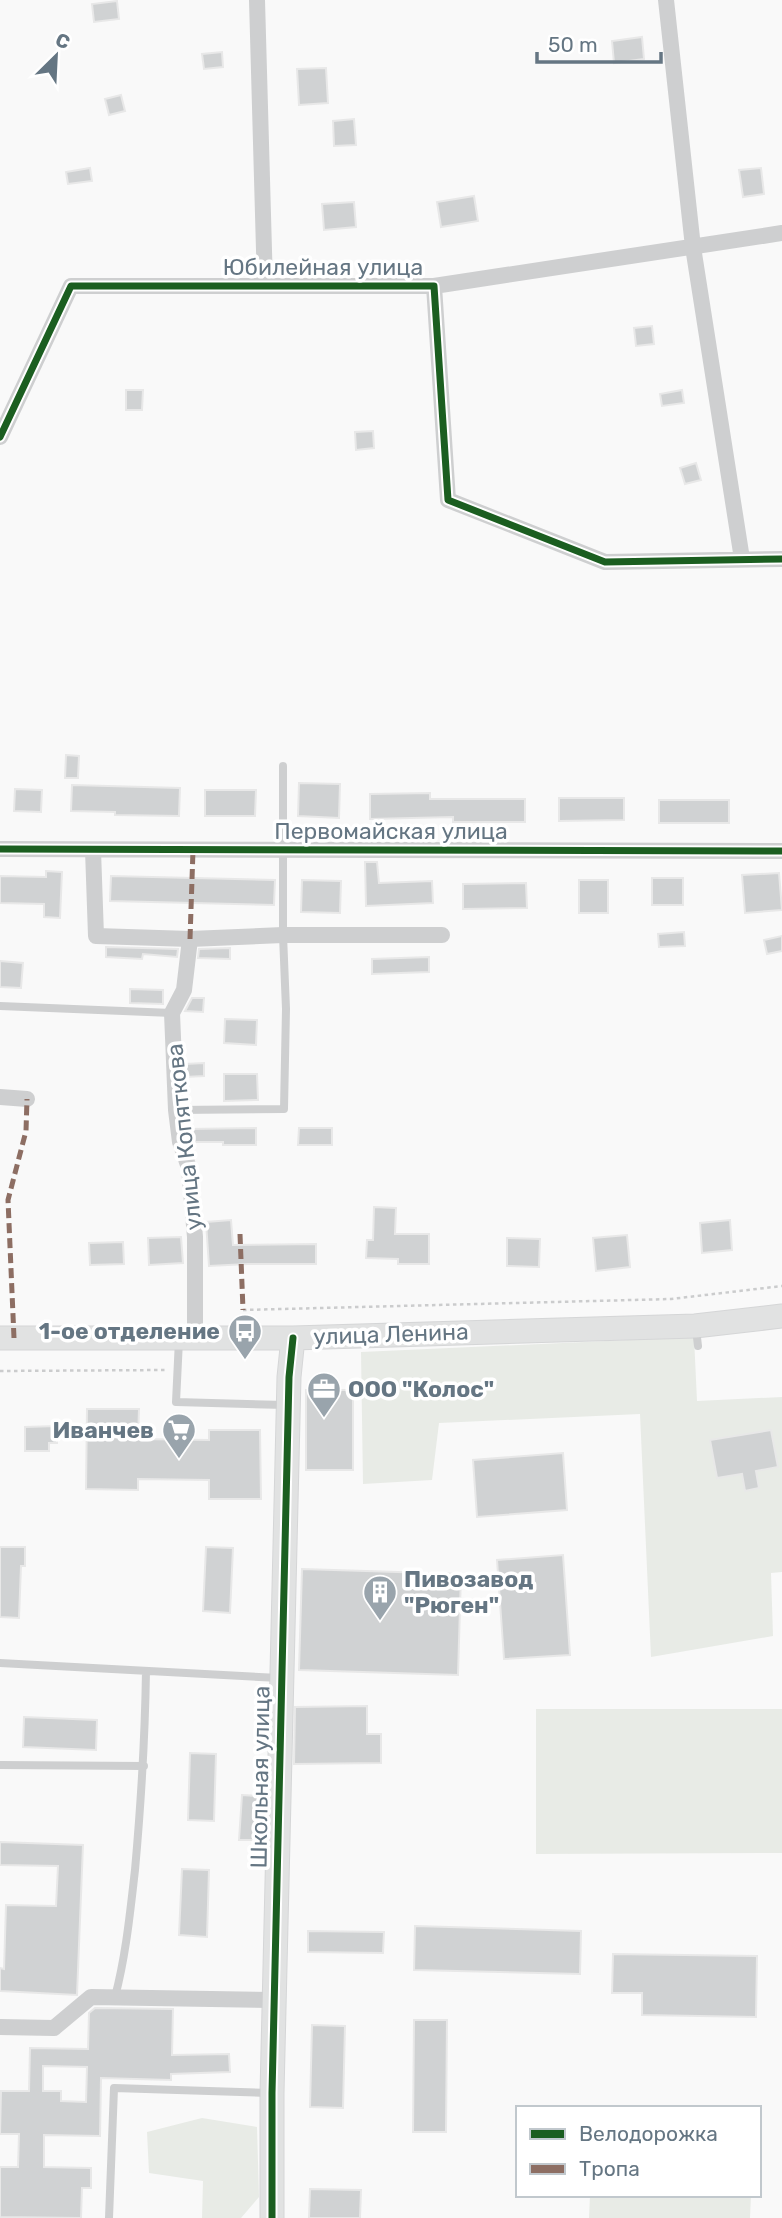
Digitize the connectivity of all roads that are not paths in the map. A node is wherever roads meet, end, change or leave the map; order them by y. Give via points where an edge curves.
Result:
1 (257, 0) edge
2 (666, 0) edge
3 (782, 233) edge
4 (693, 247) junction
5 (265, 286) junction
6 (434, 286) junction
7 (0, 437) edge
8 (742, 559) junction
9 (782, 559) edge
10 (283, 766) dead end
11 (0, 849) edge
12 (282, 849) junction
13 (93, 850) junction
14 (782, 851) edge
15 (283, 935) junction
16 (442, 935) dead end
17 (190, 939) junction
18 (0, 1006) edge
19 (172, 1013) junction
20 (0, 1097) edge
21 (27, 1099) dead end
22 (176, 1110) junction
23 (782, 1316) edge
24 (187, 1337) junction
25 (0, 1338) edge
26 (293, 1338) junction
27 (289, 1405) junction
28 (0, 1663) edge
29 (146, 1671) junction
30 (282, 1678) junction
31 (0, 1765) edge
32 (144, 1766) junction
33 (115, 1997) junction
34 (274, 2000) junction
35 (0, 2027) edge
36 (272, 2093) junction
37 (109, 2218) edge
38 (272, 2218) edge

1 - 5 street, Юбилейная улица
2 - 4 street
3 - 4 street, Юбилейная улица
4 - 6 street, Юбилейная улица
4 - 8 street
5 - 6 street, Юбилейная улица
5 - 7 street, Юбилейная улица via 71,286
6 - 8 street, Юбилейная улица via 448,500 605,562
8 - 9 street, Юбилейная улица
10 - 12 lane
11 - 13 street, Первомайская улица
12 - 13 street, Первомайская улица
12 - 14 street, Первомайская улица
12 - 15 lane
13 - 17 street via 96,936
15 - 16 street
15 - 17 street
15 - 22 lane via 284,1109
17 - 19 street, улица Копяткова via 184,990
18 - 19 lane
19 - 22 street, улица Копяткова
20 - 21 street
22 - 24 street, улица Копяткова via 189,1168 195,1237
23 - 26 street, улица Ленина via 697,1336
24 - 25 street, улица Ленина
24 - 26 street, улица Ленина
24 - 27 lane via 177,1370 176,1402
26 - 27 street, Школьная улица
27 - 30 street, Школьная улица
28 - 29 lane, Школьная улица
29 - 30 lane, Школьная улица
29 - 32 lane
30 - 34 street, Школьная улица
31 - 32 lane
32 - 33 lane via 125,1959
33 - 34 street
33 - 35 street via 91,1997 54,2028
34 - 36 street, Школьная улица
36 - 37 lane via 114,2088
36 - 38 street, Школьная улица

